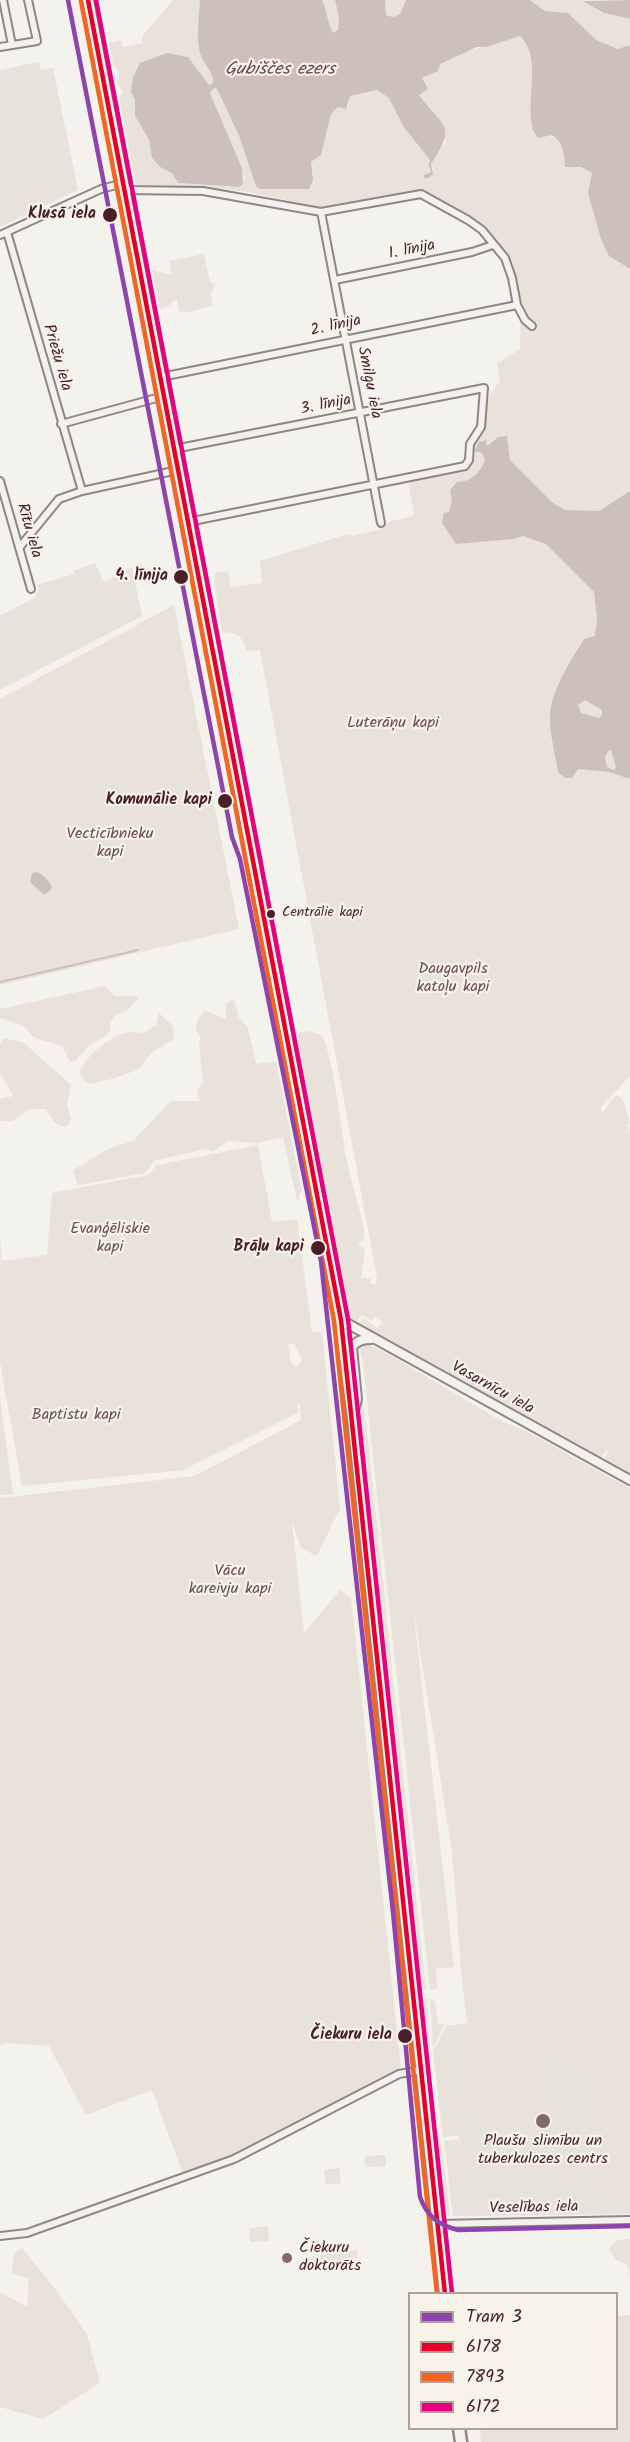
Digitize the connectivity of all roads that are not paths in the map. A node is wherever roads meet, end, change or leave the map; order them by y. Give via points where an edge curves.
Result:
1 (3, 0) edge
2 (28, 0) edge
3 (88, 0) edge
4 (12, 45) junction
5 (0, 47) edge
6 (124, 187) junction
7 (321, 212) junction
8 (3, 233) edge
9 (493, 245) junction
10 (335, 280) junction
11 (517, 305) junction
12 (532, 326) dead end
13 (346, 339) junction
14 (161, 377) junction
15 (164, 396) junction
16 (360, 413) junction
17 (61, 424) junction
18 (174, 449) junction
19 (178, 470) junction
20 (0, 481) edge
21 (374, 484) junction
22 (82, 492) junction
23 (188, 522) junction
24 (381, 523) dead end
25 (19, 548) junction
26 (31, 589) dead end
27 (340, 1320) junction
28 (372, 1339) junction
29 (353, 1418) junction
30 (630, 1480) edge
31 (422, 2070) junction
32 (630, 2220) edge
33 (438, 2224) junction
34 (0, 2236) edge
35 (445, 2292) edge

1 - 4 street
2 - 4 street via 37,41
3 - 6 main road
4 - 5 street
6 - 7 street via 203,191
6 - 8 street via 105,187
6 - 14 main road
7 - 9 street via 421,194 468,220
7 - 10 street, Smilgu iela
8 - 17 street, Priežu iela
9 - 10 street, 1. līnija
9 - 11 street via 505,258
10 - 13 street, Smilgu iela
11 - 12 street
11 - 13 street, 2. līnija
13 - 14 street, 2. līnija
13 - 16 street, Smilgu iela
14 - 15 main road
15 - 17 street
15 - 18 main road
16 - 18 street, 3. līnija
16 - 21 street, Smilgu iela
16 - 21 street, 3. līnija via 483,388 481,427 470,444 465,466
17 - 22 street, Priežu iela
18 - 19 main road
19 - 22 street
19 - 23 main road
20 - 25 street, Rītu iela
21 - 23 street
21 - 24 street, Smilgu iela
22 - 25 street via 59,499
23 - 27 main road
25 - 26 street, Rītu iela
27 - 28 street, Vasarnīcu iela
27 - 29 main road
28 - 29 street via 352,1347 357,1398
28 - 30 street, Vasarnīcu iela
29 - 31 main road
31 - 33 main road
31 - 34 street via 399,2074 234,2159 27,2233
32 - 33 street, Veselības iela
33 - 35 main road

